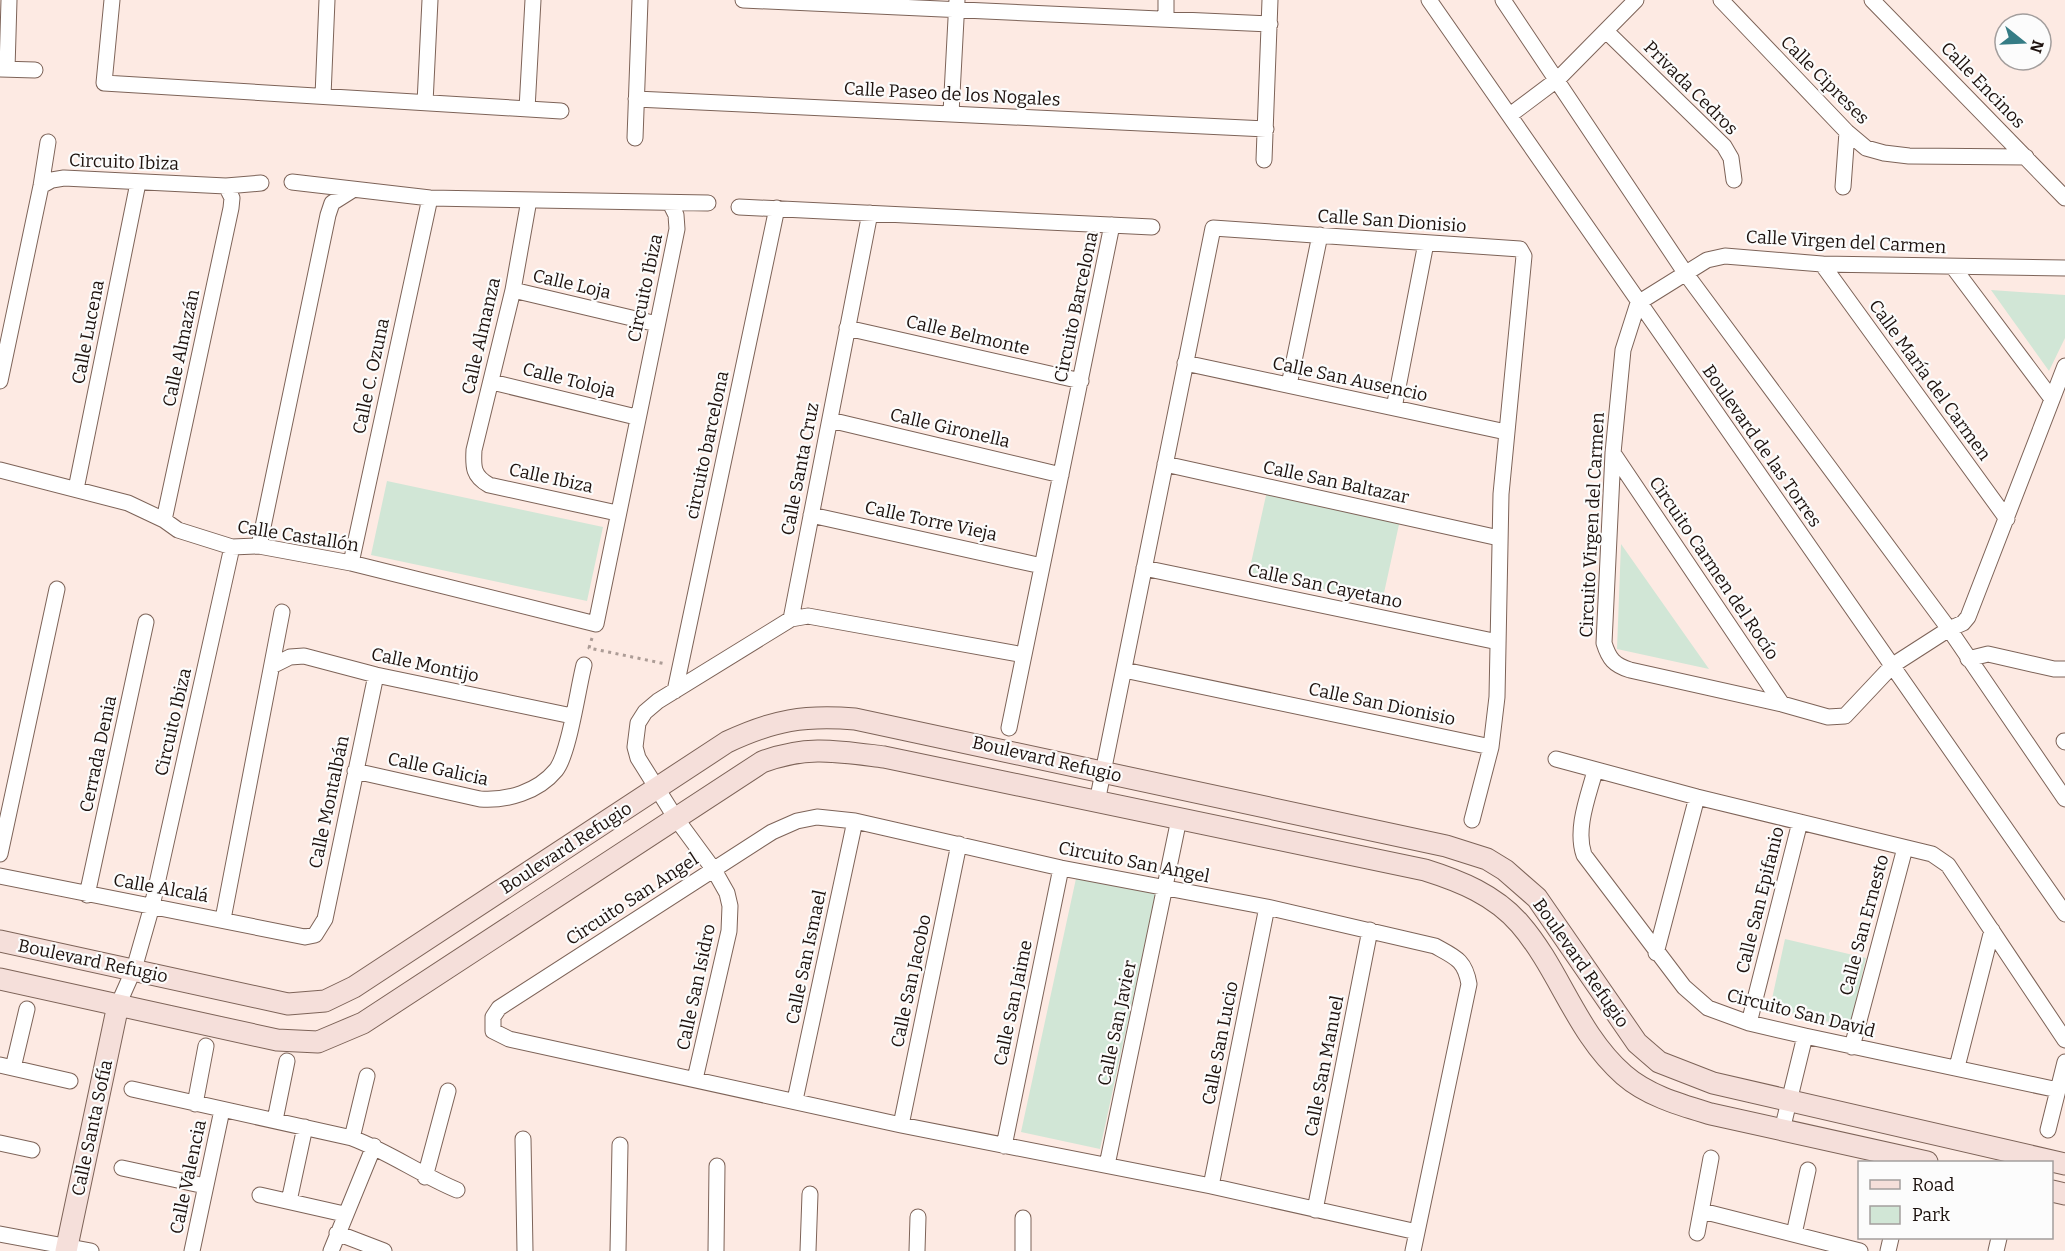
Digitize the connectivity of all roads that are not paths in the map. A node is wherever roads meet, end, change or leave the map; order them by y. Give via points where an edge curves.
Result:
1 (9, 0) edge
2 (112, 0) edge
3 (327, 0) edge
4 (430, 0) edge
5 (533, 0) edge
6 (640, 0) edge
7 (743, 0) edge
8 (1166, 0) edge
9 (1270, 0) edge
10 (1429, 0) edge
11 (1503, 0) edge
12 (1635, 0) edge
13 (1721, 0) edge
14 (1872, 0) edge
15 (850, 2) edge
16 (957, 4) edge
17 (1060, 7) edge
18 (1166, 19) junction
19 (1270, 24) junction
20 (1606, 31) junction
21 (3, 69) edge
22 (35, 70) dead end
23 (1558, 80) junction
24 (323, 96) junction
25 (636, 99) junction
26 (425, 103) junction
27 (527, 109) junction
28 (561, 111) dead end
29 (951, 113) junction
30 (1510, 115) junction
31 (1266, 129) junction
32 (1847, 132) junction
33 (635, 138) dead end
34 (48, 142) dead end
35 (2026, 157) junction
36 (1264, 160) dead end
37 (1734, 180) dead end
38 (292, 182) dead end
39 (138, 183) junction
40 (261, 183) dead end
41 (41, 186) junction
42 (226, 186) junction
43 (1843, 187) dead end
44 (351, 191) junction
45 (430, 198) junction
46 (2065, 198) edge
47 (529, 200) junction
48 (669, 202) junction
49 (708, 203) dead end
50 (739, 207) dead end
51 (777, 208) junction
52 (870, 213) junction
53 (1112, 225) junction
54 (1152, 227) dead end
55 (1320, 235) junction
56 (1426, 243) junction
57 (1822, 264) junction
58 (1953, 267) junction
59 (2065, 268) edge
60 (1686, 274) junction
61 (513, 290) junction
62 (1638, 303) junction
63 (657, 324) junction
64 (848, 328) junction
65 (1185, 363) junction
66 (2065, 366) edge
67 (0, 381) edge
68 (1080, 381) junction
69 (492, 382) junction
70 (1289, 386) junction
71 (2052, 399) junction
72 (1394, 408) junction
73 (636, 417) junction
74 (830, 420) junction
75 (1506, 432) junction
76 (1613, 453) junction
77 (1166, 464) junction
78 (0, 470) edge
79 (1061, 475) junction
80 (478, 478) joint
81 (76, 489) junction
82 (617, 513) junction
83 (811, 515) junction
84 (2007, 519) junction
85 (164, 520) junction
86 (1499, 537) junction
87 (259, 546) junction
88 (232, 547) junction
89 (351, 563) junction
90 (1042, 566) junction
91 (1144, 568) junction
92 (57, 589) dead end
93 (282, 612) dead end
94 (791, 619) junction
95 (146, 622) dead end
96 (596, 624) joint
97 (1948, 628) junction
98 (1498, 642) junction
99 (1024, 656) junction
100 (1968, 659) junction
101 (584, 665) dead end
102 (1893, 665) junction
103 (272, 666) junction
104 (2065, 669) edge
105 (1124, 670) junction
106 (376, 675) junction
107 (675, 691) junction
108 (1782, 704) junction
109 (572, 716) junction
110 (1009, 728) dead end
111 (1491, 747) junction
112 (1556, 759) dead end
113 (355, 771) junction
114 (1595, 771) junction
115 (1103, 772) junction
116 (657, 789) junction
117 (1697, 798) junction
118 (2065, 799) edge
119 (1097, 802) junction
120 (675, 817) junction
121 (1179, 819) junction
122 (1472, 820) dead end
123 (855, 821) junction
124 (1800, 822) junction
125 (959, 844) junction
126 (1905, 848) junction
127 (0, 854) edge
128 (1061, 868) junction
129 (714, 870) junction
130 (1505, 870) junction
131 (0, 876) edge
132 (1165, 888) junction
133 (1481, 892) junction
134 (87, 895) junction
135 (152, 906) junction
136 (1268, 907) junction
137 (2065, 914) edge
138 (223, 919) junction
139 (1370, 930) junction
140 (1992, 930) junction
141 (315, 935) joint
142 (0, 941) edge
143 (1656, 953) junction
144 (134, 969) junction
145 (0, 979) edge
146 (118, 1005) junction
147 (27, 1009) dead end
148 (1749, 1023) junction
149 (1804, 1036) junction
150 (2065, 1040) edge
151 (206, 1046) dead end
152 (1852, 1047) junction
153 (287, 1061) dead end
154 (2065, 1062) edge
155 (7, 1066) edge
156 (1957, 1067) junction
157 (366, 1076) dead end
158 (695, 1079) junction
159 (70, 1081) dead end
160 (132, 1089) dead end
161 (2058, 1090) junction
162 (448, 1091) dead end
163 (795, 1100) junction
164 (1789, 1101) junction
165 (195, 1104) junction
166 (222, 1110) junction
167 (275, 1120) junction
168 (901, 1125) junction
169 (305, 1127) junction
170 (1782, 1130) junction
171 (2048, 1130) dead end
172 (352, 1138) junction
173 (523, 1139) dead end
174 (0, 1143) edge
175 (620, 1145) dead end
176 (374, 1146) junction
177 (1004, 1146) junction
178 (32, 1150) dead end
179 (1711, 1158) dead end
180 (1922, 1161) edge
181 (2052, 1161) edge
182 (1107, 1165) junction
183 (717, 1166) dead end
184 (122, 1168) dead end
185 (1808, 1170) dead end
186 (425, 1177) junction
187 (205, 1186) junction
188 (1211, 1186) junction
189 (458, 1190) dead end
190 (810, 1194) dead end
191 (260, 1195) dead end
192 (289, 1201) junction
193 (1315, 1210) junction
194 (1702, 1211) junction
195 (344, 1214) junction
196 (918, 1217) dead end
197 (1023, 1218) dead end
198 (1418, 1232) junction
199 (337, 1233) junction
200 (1697, 1233) dead end
201 (0, 1234) edge
202 (1794, 1234) junction
203 (67, 1248) edge
204 (91, 1251) edge
205 (192, 1251) edge
206 (331, 1251) edge
207 (384, 1251) edge
208 (525, 1251) edge
209 (618, 1251) edge
210 (716, 1251) edge
211 (808, 1251) edge
212 (917, 1251) edge
213 (1023, 1251) edge
214 (1413, 1251) edge
215 (1860, 1251) edge

1 - 21 street
2 - 24 street via 104,82
3 - 24 street
4 - 26 street
5 - 27 street
6 - 25 street
7 - 15 street
8 - 18 street
9 - 19 street
10 - 30 street, Boulevard de las Torres
11 - 23 street
12 - 20 street
13 - 32 street, Calle Cipreses
14 - 35 street, Calle Encinos
15 - 16 street
16 - 17 street
16 - 29 street
17 - 18 street
18 - 19 street
19 - 31 street
20 - 23 street
20 - 37 street, Privada Cedros via 1724,146 1731,158
21 - 22 street
23 - 30 street
23 - 60 street
24 - 26 street
25 - 29 street, Calle Paseo de los Nogales
25 - 33 street
26 - 27 street
27 - 28 street
29 - 31 street, Calle Paseo de los Nogales
30 - 62 street, Boulevard de las Torres
31 - 36 street
32 - 35 street, Calle Cipreses via 1866,148 1884,153
32 - 43 street
34 - 41 street
35 - 46 street, Calle Encinos
38 - 44 street
39 - 41 street, Circuito Ibiza via 64,178
39 - 42 street, Circuito Ibiza
39 - 81 street, Calle Lucena
40 - 42 street, Circuito Ibiza
41 - 67 street
42 - 85 street, Calle Almazán via 232,198 231,208
44 - 45 street
44 - 87 street via 332,203 328,215
45 - 47 street
45 - 89 street, Calle C. Ozuna
47 - 48 street
47 - 61 street, Calle Almanza
48 - 49 street
48 - 63 street, Circuito Ibiza via 676,215 677,229
50 - 51 street, Circuito Barcelona
51 - 52 street, Circuito Barcelona
51 - 107 street, circuito barcelona
52 - 53 street, Circuito Barcelona
52 - 64 street
53 - 54 street
53 - 68 street, Circuito Barcelona
55 - 56 street, Calle San Dionisio
55 - 65 street, Calle San Dionisio via 1213,228
55 - 70 street
56 - 72 street
56 - 75 street, Calle San Dionisio via 1520,249 1524,256
57 - 58 street, Calle Virgen del Carmen
57 - 60 street, Calle Virgen del Carmen via 1725,256 1707,260
57 - 84 street, Calle María del Carmen
58 - 59 street, Calle Virgen del Carmen
58 - 71 street
60 - 62 street, Calle Virgen del Carmen
60 - 97 street
61 - 63 street, Calle Loja
61 - 69 street, Calle Almanza
62 - 76 street, Circuito Virgen del Carmen via 1623,350
62 - 102 street, Boulevard de las Torres
63 - 73 street, Circuito Ibiza
64 - 68 street, Calle Belmonte
64 - 74 street, Calle Santa Cruz
65 - 70 street, Calle San Ausencio
65 - 77 street, Calle San Dionisio
66 - 71 street, Circuito Virgen del Carmen
68 - 79 street, Circuito Barcelona
69 - 73 street, Calle Toloja
69 - 80 street, Calle Almanza via 474,450 472,467
70 - 72 street, Calle San Ausencio
71 - 84 street, Circuito Virgen del Carmen
72 - 75 street, Calle San Ausencio
73 - 82 street, Circuito Ibiza
74 - 79 street, Calle Gironella
74 - 83 street, Calle Santa Cruz
75 - 86 street, Calle San Dionisio
76 - 108 street, Circuito Carmen del Rocío
76 - 108 street, Circuito Virgen del Carmen via 1604,643 1607,654 1617,666 1630,670
77 - 86 street, Calle San Baltazar
77 - 91 street, Calle San Dionisio
78 - 81 street, Calle Castallón
79 - 90 street, Circuito Barcelona
80 - 82 street, Calle Ibiza via 489,484
81 - 85 street, Calle Castallón via 128,503
82 - 96 street, Circuito Ibiza
83 - 90 street, Calle Torre Vieja
83 - 94 street, Calle Santa Cruz
84 - 97 street, Circuito Virgen del Carmen via 1973,610 1963,623
85 - 88 street, Calle Castallón via 178,530
86 - 98 street, Calle San Dionisio
87 - 88 street, Calle Castallón
87 - 89 street, Calle Castallón
88 - 135 street, Circuito Ibiza
89 - 96 street, Calle Castallón
90 - 99 street, Circuito Barcelona
91 - 98 street, Calle San Cayetano
91 - 105 street, Calle San Dionisio
92 - 127 street
93 - 103 street
94 - 99 street via 830,618
94 - 107 street
95 - 134 street, Cerrada Denia
97 - 100 street
97 - 102 street, Circuito Virgen del Carmen
98 - 111 street, Calle San Dionisio
99 - 110 street, Circuito Barcelona
100 - 104 street via 1988,654
100 - 118 street
101 - 109 street, Calle Galicia
102 - 108 street, Circuito Virgen del Carmen via 1845,716 1828,717
102 - 137 street, Boulevard de las Torres
103 - 106 street, Calle Montijo via 290,657 304,656
103 - 138 street
105 - 111 street, Calle San Dionisio
105 - 115 street, Calle San Dionisio
106 - 109 street, Calle Montijo
106 - 113 street, Calle Montalbán
107 - 116 street via 645,712 636,734 638,758
109 - 113 street, Calle Galicia via 557,769 513,798 480,799
111 - 122 street, Calle San Dionisio
112 - 114 street
113 - 141 street, Calle Montalbán via 325,919
114 - 117 street
114 - 143 street, Circuito San David via 1580,843 1590,866
115 - 116 street, Boulevard Refugio via 894,725 821,716 787,719 757,728 727,742
115 - 119 street, Calle San Dionisio
115 - 130 street, Boulevard Refugio via 1446,846 1487,859
116 - 120 street
116 - 144 street, Boulevard Refugio via 354,987 325,1001 288,1004
117 - 124 street
117 - 143 street
119 - 120 street, Boulevard Refugio via 884,757 814,750 788,752 762,762
119 - 121 street, Boulevard Refugio
120 - 129 street
120 - 146 street, Boulevard Refugio via 363,1023 318,1042 277,1040
121 - 132 street, Calle San Javier
121 - 133 street, Boulevard Refugio via 1425,870
123 - 125 street, Circuito San Angel
123 - 129 street, Circuito San Angel via 817,817 797,821 772,831
123 - 163 street, Calle San Ismael
124 - 126 street
124 - 148 street, Calle San Epifanio
125 - 128 street, Circuito San Angel
125 - 168 street, Calle San Jacobo
126 - 140 street via 1932,854 1948,866
126 - 152 street, Calle San Ernesto
128 - 132 street, Circuito San Angel
128 - 177 street, Calle San Jaime
129 - 158 street, Calle San Isidro via 727,893 730,918
129 - 158 street, Circuito San Angel via 499,1008 492,1022 493,1031 509,1039
130 - 133 street
130 - 164 street, Boulevard Refugio via 1537,898 1637,1043 1659,1062 1713,1083
131 - 134 street, Calle Alcalá
132 - 136 street, Circuito San Angel
132 - 182 street, Calle San Javier
133 - 170 street, Boulevard Refugio via 1520,923 1585,1031 1625,1076 1676,1103
134 - 135 street, Calle Alcalá
135 - 138 street, Calle Alcalá
135 - 144 street, Circuito Ibiza
136 - 139 street, Circuito San Angel
136 - 188 street, Calle San Lucio
138 - 141 street, Calle Alcalá via 305,937
139 - 193 street, Calle San Manuel
139 - 198 street, Circuito San Angel via 1435,946 1466,968 1469,984
140 - 150 street
140 - 156 street
142 - 144 street, Boulevard Refugio
143 - 148 street, Circuito San David via 1695,999 1715,1012
144 - 146 street, Circuito Ibiza
145 - 146 street, Boulevard Refugio
146 - 203 street, Calle Santa Sofía
147 - 155 street
148 - 149 street, Circuito San David
149 - 152 street, Circuito San David
149 - 164 street
151 - 165 street
152 - 156 street, Circuito San David
153 - 167 street
154 - 161 street
155 - 159 street
156 - 161 street, Circuito San David
157 - 172 street
158 - 163 street, Circuito San Angel
160 - 165 street
161 - 171 street
162 - 186 street
163 - 168 street, Circuito San Angel
164 - 170 street
164 - 181 street, Boulevard Refugio
165 - 166 street
166 - 167 street
166 - 187 street, Calle Valencia
167 - 169 street
168 - 177 street, Circuito San Angel
169 - 172 street
169 - 192 street
170 - 180 street, Boulevard Refugio
172 - 176 street
173 - 208 street
174 - 178 street
175 - 209 street
176 - 186 street
176 - 195 street
177 - 182 street, Circuito San Angel
179 - 194 street
182 - 188 street, Circuito San Angel
183 - 210 street
184 - 187 street
185 - 202 street
186 - 189 street
187 - 205 street, Calle Valencia
188 - 193 street, Circuito San Angel
190 - 211 street
191 - 192 street
192 - 195 street
193 - 198 street, Circuito San Angel
194 - 200 street
194 - 202 street
195 - 199 street
196 - 212 street
197 - 213 street
198 - 214 street, Circuito San Angel
199 - 206 street
199 - 207 street
201 - 203 street
202 - 215 street
203 - 204 street

